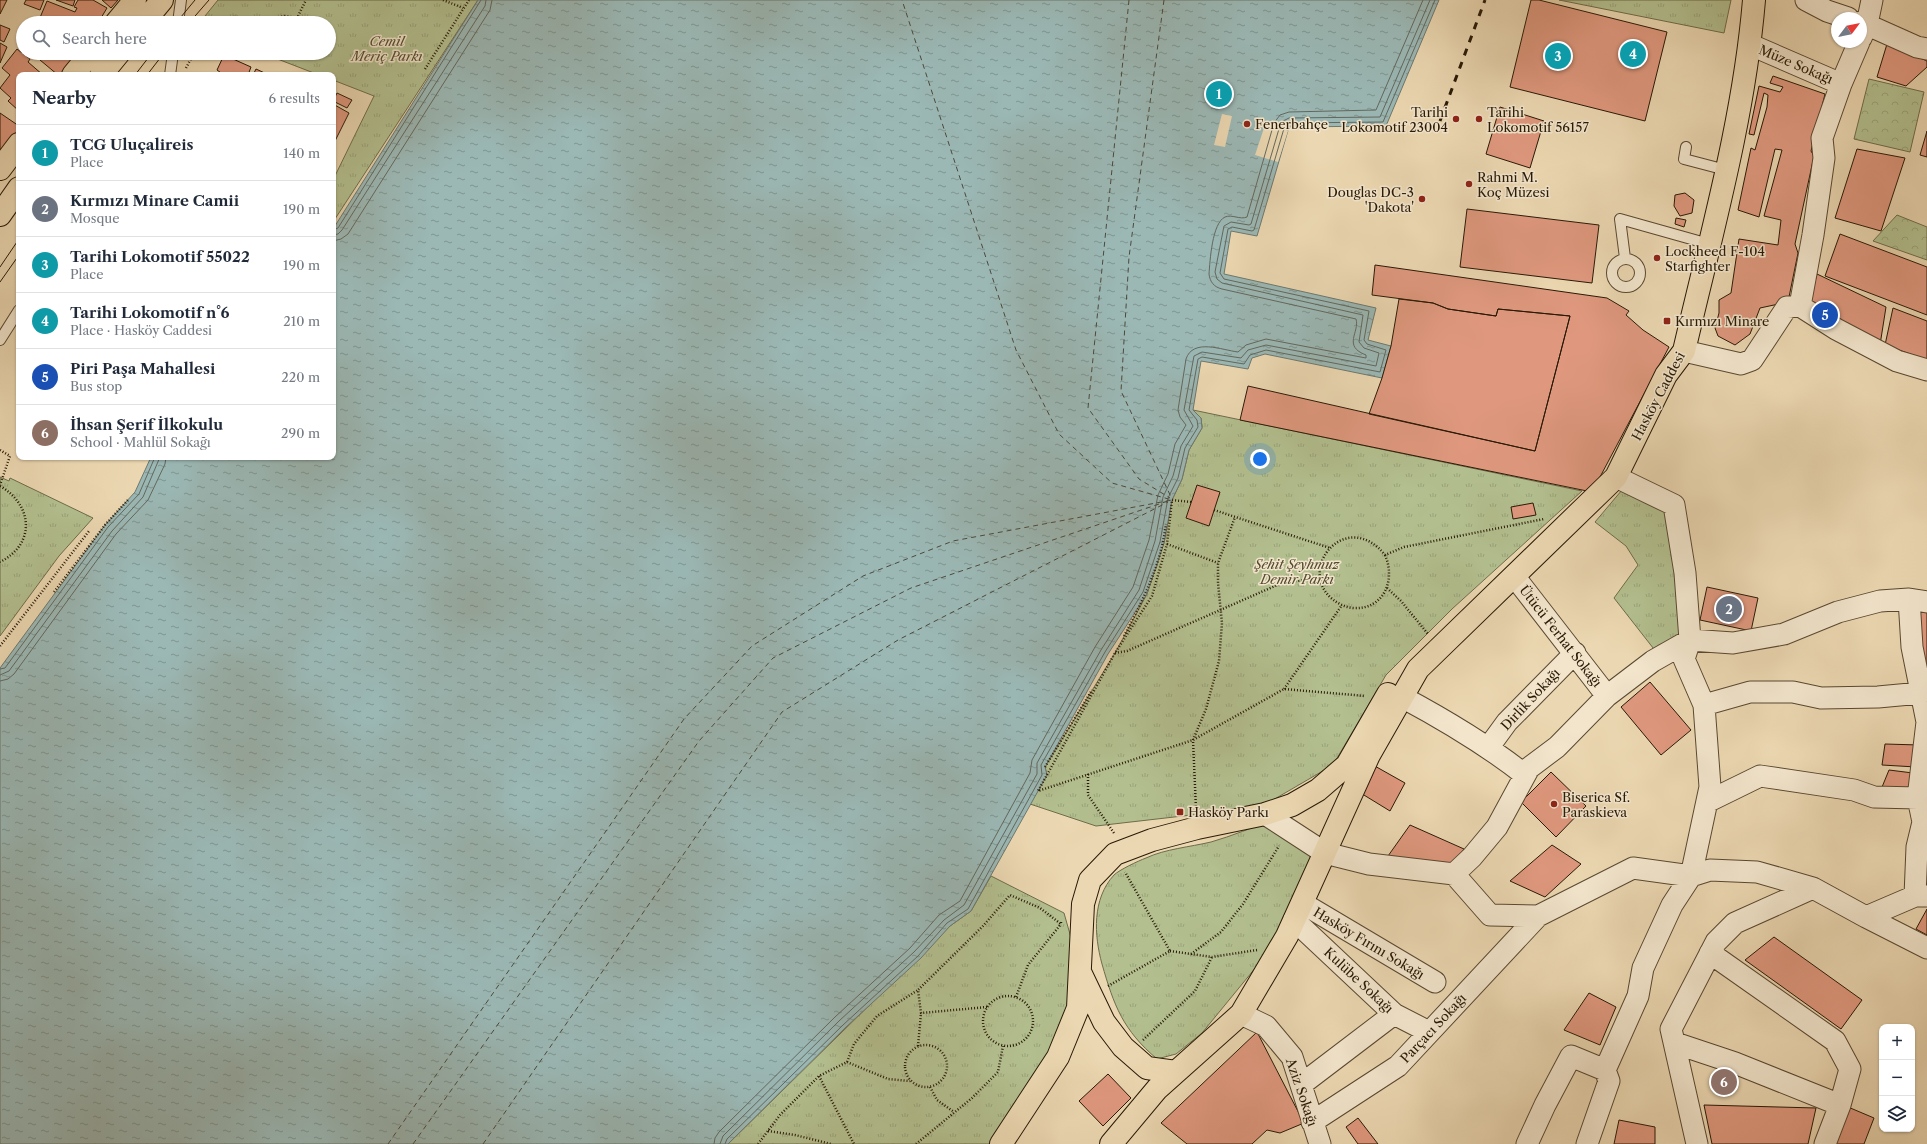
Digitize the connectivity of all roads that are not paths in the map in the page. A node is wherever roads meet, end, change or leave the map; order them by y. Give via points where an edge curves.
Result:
1 (135, 0) edge
2 (162, 0) edge
3 (181, 0) edge
4 (1754, 0) edge
5 (1806, 0) edge
6 (1872, 0) edge
7 (1867, 12) edge
8 (1831, 13) edge
9 (122, 16) edge
10 (149, 16) edge
11 (179, 16) edge
12 (1867, 31) edge
13 (1750, 45) junction
14 (1853, 48) edge
15 (1927, 49) edge
16 (86, 60) edge
17 (113, 60) edge
18 (172, 60) edge
19 (76, 72) edge
20 (103, 72) edge
21 (170, 72) edge
22 (1841, 84) junction
23 (1686, 147) dead end
24 (16, 148) edge
25 (0, 169) edge
26 (1726, 170) junction
27 (16, 192) edge
28 (0, 215) edge
29 (1708, 244) junction
30 (1625, 258) dead end
31 (1800, 306) junction
32 (16, 315) edge
33 (0, 340) edge
34 (1684, 352) junction
35 (1927, 370) edge
36 (1616, 477) junction
37 (1514, 576) junction
38 (1489, 600) junction
39 (1918, 600) edge
40 (1690, 640) junction
41 (1575, 653) junction
42 (1921, 693) junction
43 (1607, 696) junction
44 (1394, 697) junction
45 (1704, 705) junction
46 (1488, 748) junction
47 (1525, 775) junction
48 (1918, 798) junction
49 (1707, 802) junction
50 (1265, 814) junction
51 (1325, 853) junction
52 (1454, 874) junction
53 (1691, 876) junction
54 (1813, 888) junction
55 (1921, 896) edge
56 (1298, 911) junction
57 (1538, 916) junction
58 (1866, 917) junction
59 (1927, 948) edge
60 (1710, 953) junction
61 (1081, 973) junction
62 (1435, 982) dead end
63 (1241, 1014) junction
64 (1394, 1014) junction
65 (1429, 1032) junction
66 (1675, 1043) junction
67 (1605, 1070) junction
68 (1176, 1072) junction
69 (1302, 1084) junction
70 (1840, 1105) junction
71 (1312, 1122) junction
72 (1001, 1144) edge
73 (1111, 1144) edge
74 (1320, 1144) edge
75 (1527, 1144) edge
76 (1587, 1144) edge
77 (1697, 1144) edge
78 (1825, 1144) edge

1 - 9 main road
2 - 10 main road
3 - 11 lane
4 - 13 main road, Hasköy Caddesi
5 - 8 street
6 - 7 street
12 - 15 street
13 - 22 street, Müze Sokağı
13 - 26 main road, Hasköy Caddesi via 1739,114
14 - 22 street
16 - 19 main road
17 - 20 main road
18 - 21 lane
22 - 31 street via 1822,138 1823,166
23 - 26 lane via 1684,159
24 - 25 main road
26 - 29 main road, Hasköy Caddesi
27 - 28 main road
29 - 30 lane via 1620,219
29 - 34 main road, Hasköy Caddesi
31 - 34 street via 1786,307 1752,360 1742,364
31 - 35 street via 1836,329 1897,361
32 - 33 lane
34 - 36 main road, Hasköy Caddesi via 1666,375
36 - 37 main road, Hasköy Caddesi
36 - 40 street via 1674,505 1685,573
37 - 38 main road, Hasköy Caddesi
37 - 41 street, Ütücü Ferhat Sokağı
38 - 44 main road via 1418,669
38 - 44 main road via 1425,647 1396,680
39 - 40 street via 1880,601 1838,612 1784,634 1733,643
39 - 42 street via 1912,647
40 - 43 street via 1653,661
40 - 45 street via 1684,659
41 - 43 street, Ütücü Ferhat Sokağı
41 - 46 street, Dirlik Sokağı via 1506,722
42 - 45 street via 1821,698 1793,692 1750,692
42 - 48 street via 1927,722
43 - 47 street via 1557,747 1529,768
44 - 46 street
44 - 50 main road via 1347,765 1311,794 1292,805
44 - 51 main road
45 - 49 street via 1710,787
46 - 47 street
47 - 52 street via 1497,827
48 - 49 street via 1874,797 1854,790 1760,776
48 - 55 street via 1923,822 1917,847
49 - 53 street
50 - 51 street
50 - 61 main road via 1152,840 1112,846 1090,880 1083,904 1072,917
51 - 52 street via 1369,864
51 - 56 main road
52 - 57 street via 1490,915
53 - 54 street via 1710,870 1757,872
53 - 57 street via 1633,868
53 - 67 street via 1672,905 1643,968 1638,996
54 - 58 street
54 - 60 street via 1735,923 1716,942
55 - 58 street
56 - 62 street, Hasköy Fırını Sokağı
56 - 63 main road via 1282,945
56 - 64 street, Kulübe Sokağı
57 - 65 street, Parçacı Sokağı
58 - 59 street
60 - 66 street via 1671,1029
60 - 70 street via 1835,1041 1850,1069
61 - 68 main road via 1104,1022 1129,1052 1147,1068
61 - 72 main road via 1078,1008 1058,1056
63 - 68 main road
63 - 69 street, Aziz Sokağı via 1266,1026 1292,1057
64 - 65 street, Kulübe Sokağı
64 - 69 street
65 - 71 street, Parçacı Sokağı via 1398,1066
66 - 70 street via 1735,1063
66 - 77 street
67 - 75 street via 1571,1056
67 - 76 street via 1609,1081
68 - 73 main road via 1157,1089
69 - 71 street, Aziz Sokağı
70 - 78 street
71 - 74 street, Aziz Sokağı

